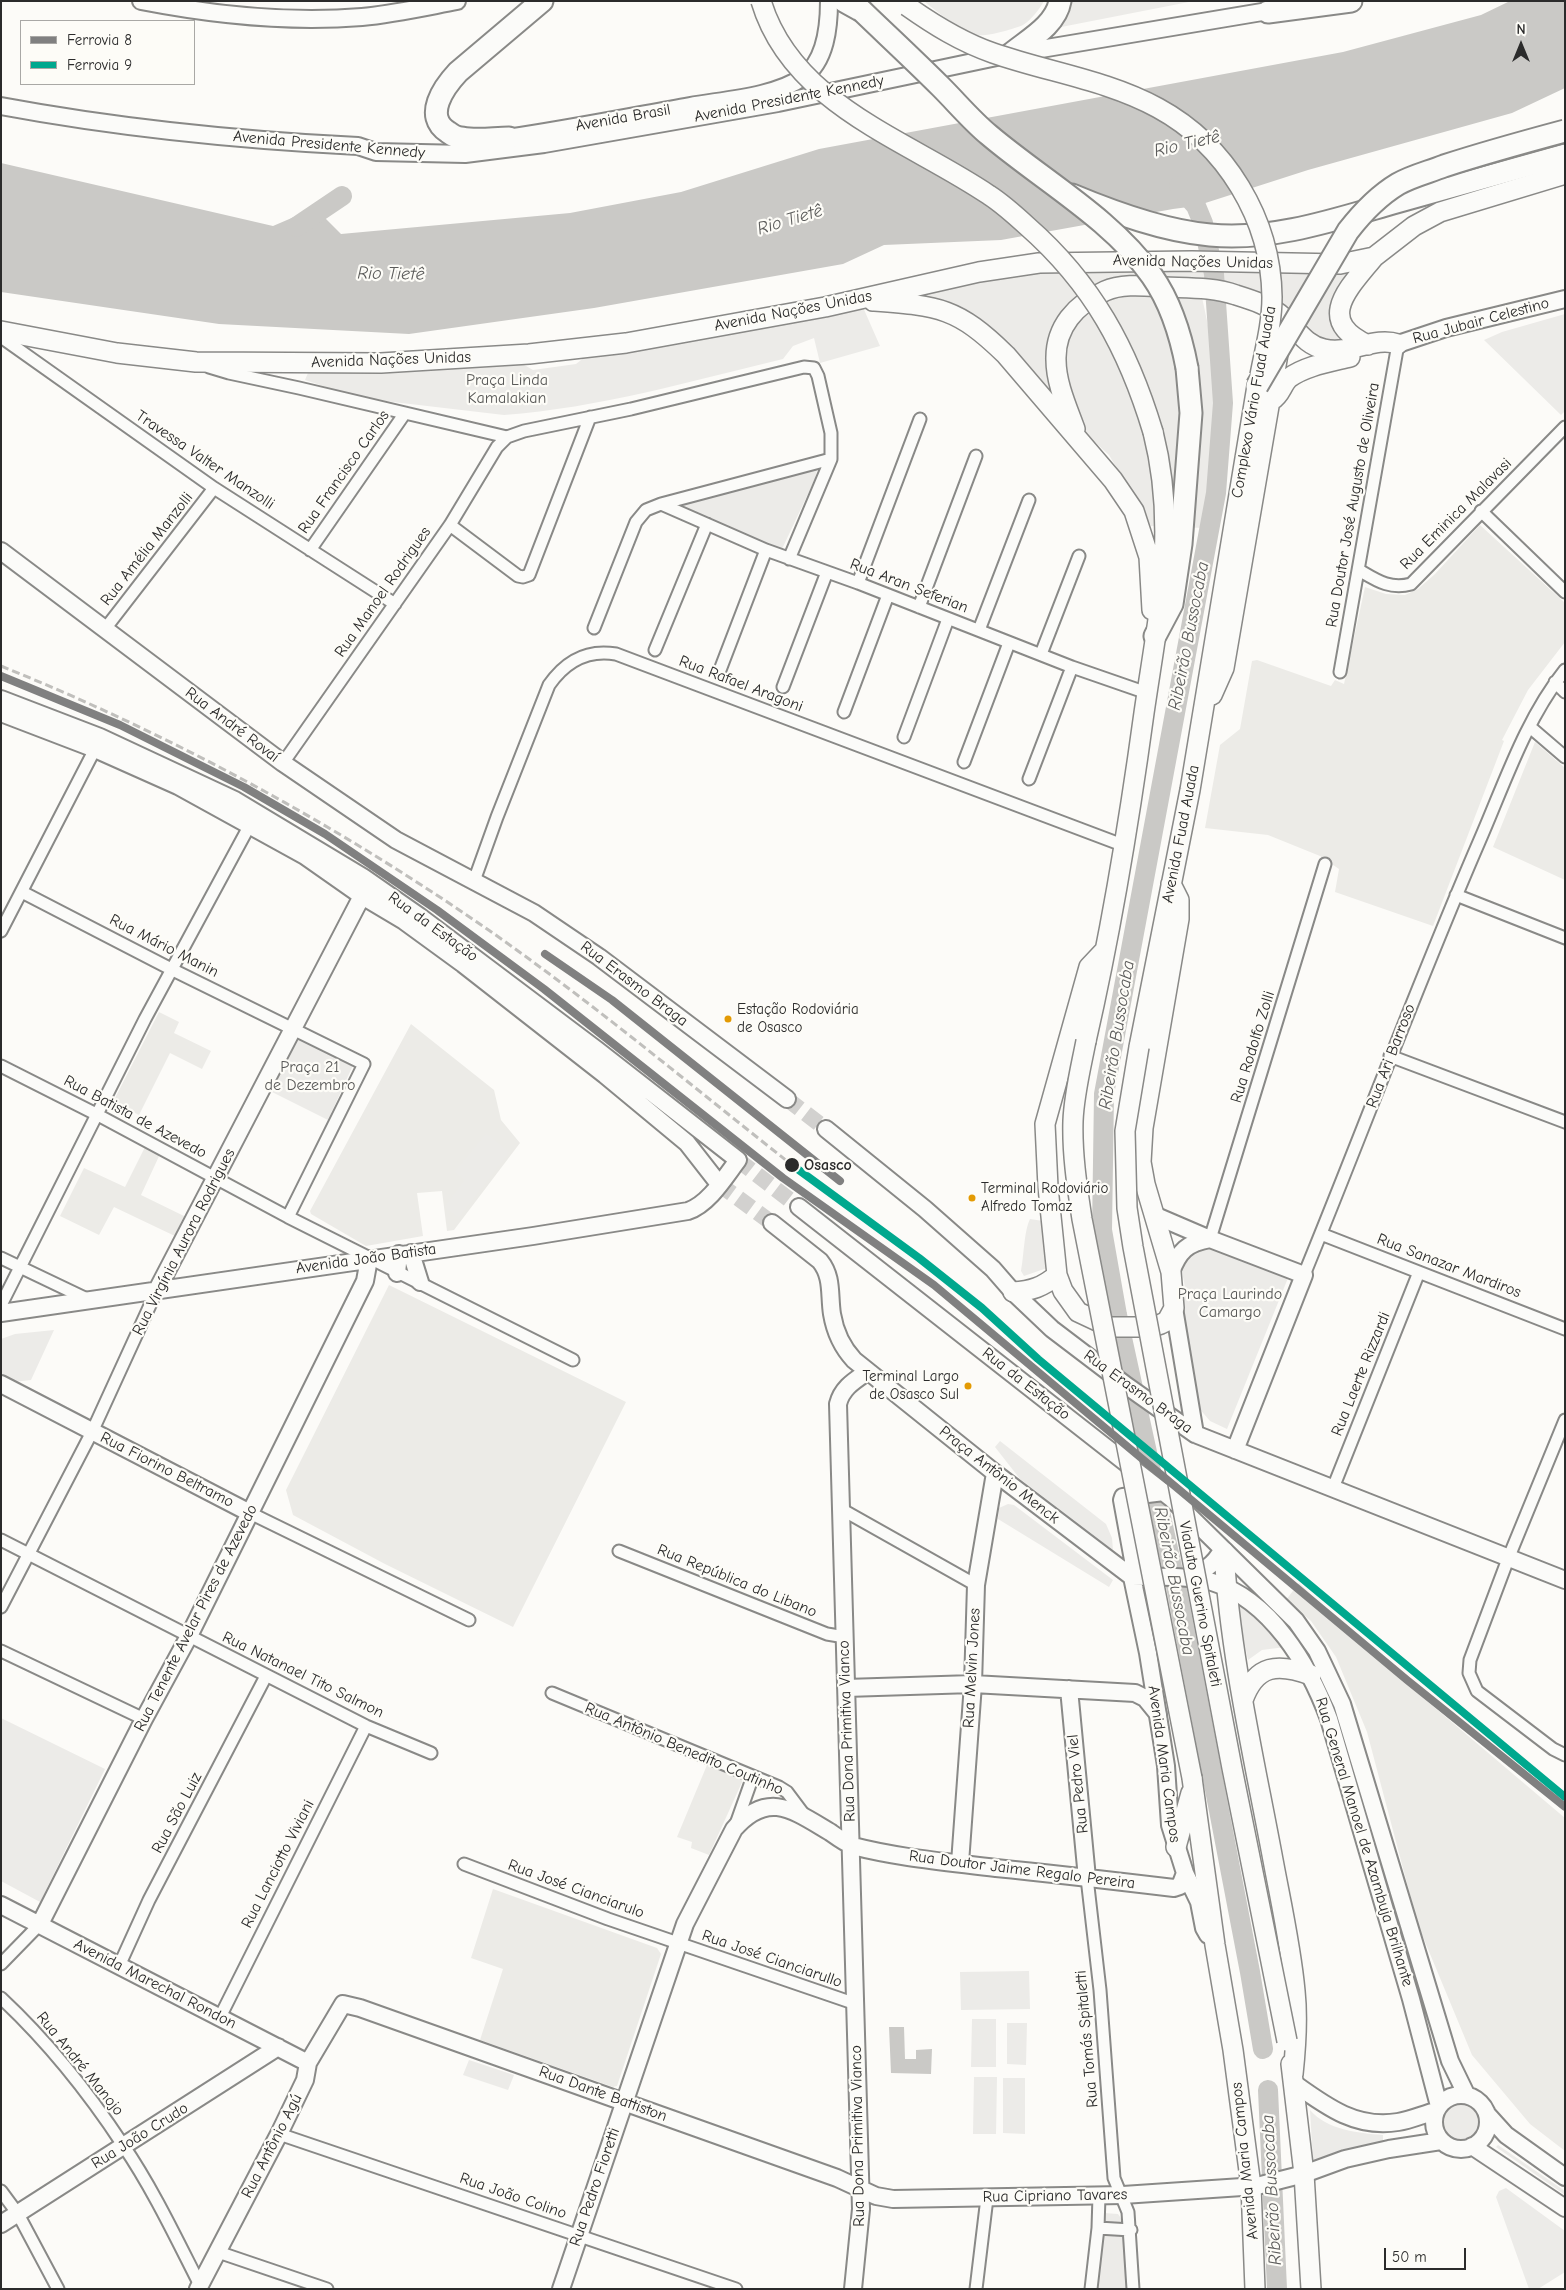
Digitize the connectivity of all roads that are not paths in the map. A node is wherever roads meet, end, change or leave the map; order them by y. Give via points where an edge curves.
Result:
1 (457, 1) edge
2 (542, 1) edge
3 (761, 1) edge
4 (829, 1) edge
5 (1060, 1) edge
6 (1305, 1) edge
7 (1351, 1) edge
8 (144, 2) edge
9 (852, 4) edge
10 (904, 4) edge
11 (1268, 12) junction
12 (1011, 54) junction
13 (1, 106) edge
14 (1565, 131) edge
15 (509, 138) junction
16 (358, 146) junction
17 (1565, 155) edge
18 (1565, 174) edge
19 (1060, 190) junction
20 (1374, 257) junction
21 (1565, 299) edge
22 (854, 300) junction
23 (1283, 317) junction
24 (1, 331) edge
25 (1, 337) edge
26 (1398, 344) junction
27 (1368, 345) junction
28 (196, 362) junction
29 (1263, 394) junction
30 (405, 413) junction
31 (590, 417) junction
32 (920, 420) dead end
33 (1565, 428) edge
34 (507, 437) junction
35 (1078, 440) junction
36 (976, 456) dead end
37 (831, 459) junction
38 (214, 488) junction
39 (1029, 500) dead end
40 (661, 504) junction
41 (1481, 511) junction
42 (707, 524) junction
43 (450, 525) junction
44 (310, 550) junction
45 (766, 550) junction
46 (1, 551) edge
47 (1079, 556) dead end
48 (789, 559) junction
49 (1359, 570) junction
50 (827, 572) junction
51 (858, 583) junction
52 (1565, 592) edge
53 (888, 596) junction
54 (395, 604) junction
55 (919, 607) junction
56 (948, 619) junction
57 (1217, 620) joint
58 (594, 628) dead end
59 (104, 629) junction
60 (979, 630) junction
61 (1155, 636) junction
62 (1009, 643) junction
63 (655, 650) dead end
64 (1041, 654) junction
65 (1072, 667) junction
66 (720, 670) dead end
67 (1565, 670) edge
68 (1340, 672) dead end
69 (1555, 682) junction
70 (783, 687) dead end
71 (1565, 692) edge
72 (1147, 693) junction
73 (1, 699) edge
74 (1203, 711) junction
75 (844, 712) dead end
76 (1, 713) edge
77 (1530, 727) junction
78 (904, 737) dead end
79 (97, 743) junction
80 (1565, 757) edge
81 (964, 762) dead end
82 (283, 763) junction
83 (1029, 779) dead end
84 (253, 820) junction
85 (1125, 846) junction
86 (1325, 864) dead end
87 (363, 877) junction
88 (474, 881) junction
89 (1171, 884) junction
90 (22, 892) junction
91 (1456, 895) junction
92 (362, 896) junction
93 (1, 931) edge
94 (1565, 938) edge
95 (1106, 950) junction
96 (171, 969) junction
97 (292, 1027) junction
98 (1139, 1048) joint
99 (1390, 1056) junction
100 (1, 1066) edge
101 (787, 1099) tunnel mouth
102 (96, 1114) junction
103 (1565, 1122) edge
104 (826, 1129) tunnel mouth
105 (216, 1178) junction
106 (719, 1184) junction
107 (799, 1207) tunnel mouth
108 (1154, 1215) junction
109 (288, 1217) junction
110 (772, 1223) tunnel mouth
111 (1321, 1234) junction
112 (1210, 1239) junction
113 (405, 1254) junction
114 (1, 1258) edge
115 (369, 1259) junction
116 (20, 1267) junction
117 (1171, 1272) junction
118 (1419, 1272) junction
119 (397, 1273) junction
120 (1057, 1275) junction
121 (1304, 1275) junction
122 (420, 1282) junction
123 (157, 1290) junction
124 (1013, 1292) junction
125 (90, 1300) junction
126 (1, 1305) edge
127 (1174, 1308) junction
128 (1, 1313) edge
129 (1565, 1329) edge
130 (573, 1360) dead end
131 (867, 1372) junction
132 (1, 1384) edge
133 (1565, 1420) edge
134 (92, 1432) junction
135 (1195, 1434) junction
136 (1235, 1450) junction
137 (995, 1473) junction
138 (1333, 1488) junction
139 (1157, 1490) junction
140 (841, 1509) junction
141 (250, 1513) junction
142 (1, 1540) edge
143 (619, 1551) dead end
144 (1223, 1551) junction
145 (27, 1555) junction
146 (1508, 1559) junction
147 (1132, 1577) junction
148 (1177, 1578) junction
149 (1565, 1580) edge
150 (976, 1585) junction
151 (1226, 1587) junction
152 (1, 1607) edge
153 (469, 1620) dead end
154 (189, 1636) junction
155 (845, 1637) junction
156 (1, 1651) edge
157 (1151, 1671) junction
158 (1311, 1675) junction
159 (266, 1676) junction
160 (973, 1684) junction
161 (846, 1688) junction
162 (1068, 1689) junction
163 (1135, 1693) junction
164 (552, 1694) dead end
165 (1243, 1700) junction
166 (1158, 1714) junction
167 (144, 1719) junction
168 (366, 1726) junction
169 (431, 1753) dead end
170 (1565, 1755) edge
171 (754, 1776) junction
172 (1193, 1783) junction
173 (806, 1818) junction
174 (734, 1829) junction
175 (851, 1845) junction
176 (1176, 1847) junction
177 (960, 1863) junction
178 (464, 1864) dead end
179 (1185, 1873) junction
180 (1087, 1878) junction
181 (1, 1905) edge
182 (40, 1924) junction
183 (678, 1944) junction
184 (1215, 1945) junction
185 (1, 1964) edge
186 (119, 1966) junction
187 (1, 1998) edge
188 (343, 2004) joint
189 (856, 2004) junction
190 (220, 2017) junction
191 (278, 2047) junction
192 (308, 2063) junction
193 (1294, 2079) junction
194 (1466, 2094) junction
195 (624, 2102) junction
196 (1437, 2108) junction
197 (1487, 2114) junction
198 (279, 2134) junction
199 (1441, 2141) junction
200 (124, 2145) junction
201 (1472, 2146) junction
202 (1301, 2175) junction
203 (1565, 2177) edge
204 (1254, 2186) junction
205 (861, 2189) junction
206 (1, 2191) edge
207 (1123, 2195) junction
208 (1099, 2196) junction
209 (987, 2198) junction
210 (1565, 2208) edge
211 (18, 2214) junction
212 (1, 2224) edge
213 (1098, 2228) junction
214 (1131, 2230) junction
215 (579, 2236) junction
216 (218, 2252) junction
217 (199, 2287) edge
218 (58, 2289) edge
219 (327, 2289) edge
220 (561, 2289) edge
221 (736, 2289) edge
222 (853, 2289) edge
223 (976, 2289) edge
224 (1091, 2289) edge
225 (1134, 2289) edge
226 (1256, 2289) edge
227 (1310, 2289) edge

1 - 8 main road via 362,17 300,19 218,13
2 - 15 highway via 458,72 446,84 438,101 437,120 451,134 461,138
3 - 61 main road, bridge via 773,30 795,64 821,90 858,118 989,195 1043,240 1076,274 1101,310 1142,394 1163,482 1166,531 1164,583
4 - 15 main road, Avenida Brasil via 827,36 822,50 803,77 785,86
5 - 12 highway via 1050,21
6 - 11 main road, Avenida Presidente Kennedy
7 - 11 highway
9 - 19 highway, bridge via 987,134
10 - 29 main road, Complexo Vário Fuad Auada, bridge via 946,33 968,43 1112,89 1157,108 1187,126 1208,145 1246,197 1258,223 1268,263 1272,298
11 - 12 main road, Avenida Presidente Kennedy
12 - 16 main road, Avenida Presidente Kennedy via 778,103 544,144 465,154 376,152
13 - 16 main road, Avenida Presidente Kennedy via 136,128
14 - 29 highway, bridge via 1420,174 1382,195 1348,231
15 - 16 main road, Avenida Brasil via 464,145 376,143
17 - 19 highway, bridge via 1407,200 1274,232 1193,233 1100,207
18 - 20 main road, Avenida Nações Unidas via 1440,212 1414,226
19 - 61 highway, bridge via 1133,253 1153,278 1177,327 1187,368 1191,413 1181,544 1172,604
20 - 22 main road, Avenida Nações Unidas via 1340,264 1192,261 1039,263 979,272
20 - 27 main road via 1348,289 1339,311 1349,333
21 - 26 main road, Rua Jubair Celestino via 1455,326
22 - 28 main road, Avenida Nações Unidas via 626,343 529,354 381,363
22 - 35 main road via 933,307 956,314 1006,355
23 - 27 main road via 1305,340 1326,350 1342,351
23 - 29 main road via 1277,365
23 - 35 main road via 1234,294 1199,288 1136,286 1106,290 1068,316 1058,338 1056,361 1062,394
24 - 28 main road, Avenida Nações Unidas via 117,353
25 - 38 street, Travessa Valter Manzolli
26 - 27 main road via 1388,341
26 - 29 main road via 1298,373 1285,382 1277,397
26 - 49 street, Rua Doutor José Augusto de Oliveira
28 - 30 street via 229,373
29 - 57 main road, Complexo Vário Fuad Auada
29 - 74 main road via 1224,668
30 - 34 street
30 - 44 street, Rua Francisco Carlos
31 - 34 street
31 - 37 street via 804,367 814,368 831,433
31 - 43 street via 529,575 518,576
32 - 51 street
33 - 41 street, Rua Eminica Malavasi
34 - 43 street, Rua Manoel Rodrigues
35 - 61 main road via 1113,480 1134,511 1149,557
36 - 55 street
37 - 40 street
37 - 48 street
38 - 44 street, Travessa Valter Manzolli
38 - 59 street, Rua Amélia Manzolli
39 - 60 street
40 - 42 street, Rua Aran Seferian
40 - 58 street via 639,516
41 - 49 street, Rua Eminica Malavasi via 1411,584 1386,585
41 - 52 street
42 - 45 street, Rua Aran Seferian
42 - 63 street
43 - 54 street, Rua Manoel Rodrigues
44 - 54 street, Travessa Valter Manzolli
45 - 48 street, Rua Aran Seferian
45 - 66 street
46 - 59 main road, Rua André Rovaí
47 - 64 street
48 - 50 street, Rua Aran Seferian
49 - 68 street, Rua Doutor José Augusto de Oliveira
50 - 51 street, Rua Aran Seferian
50 - 70 street
51 - 53 street, Rua Aran Seferian
53 - 55 street, Rua Aran Seferian
53 - 75 street
54 - 82 street, Rua Manoel Rodrigues
55 - 56 street, Rua Aran Seferian
56 - 60 street, Rua Aran Seferian
56 - 78 street
57 - 74 main road, Avenida Fuad Auada
59 - 82 main road, Rua André Rovaí
60 - 62 street, Rua Aran Seferian
61 - 72 main road
62 - 64 street, Rua Aran Seferian
62 - 81 street
64 - 65 street, Rua Aran Seferian
65 - 72 street, Rua Aran Seferian
65 - 83 street
67 - 69 street, Rua Ari Barroso
69 - 71 street
69 - 77 street, Rua Ari Barroso
72 - 85 main road
73 - 79 main road
74 - 89 main road, Avenida Fuad Auada
76 - 79 main road
77 - 80 street
77 - 91 street, Rua Ari Barroso
79 - 84 main road, Rua da Estação via 178,786
79 - 90 street
82 - 88 main road, Rua André Rovaí via 396,840
84 - 87 main road, Rua da Estação
84 - 92 main road, Rua da Estação
84 - 96 street
85 - 88 street, Rua Rafael Aragoni via 616,654 602,652 587,654 574,661 549,685
85 - 95 main road
86 - 112 street, Rua Rodolfo Zolli
87 - 92 main road, Rua Virgínia Aurora Rodrigues
87 - 106 main road, Rua da Estação via 597,1050 738,1160
88 - 101 main road, Rua Erasmo Braga via 534,913 599,957
89 - 98 main road, Avenida Fuad Auada
89 - 108 main road via 1179,900 1179,919 1143,1128 1141,1162
90 - 93 street
90 - 96 street, Rua Mário Manin
91 - 94 street
91 - 99 street, Rua Ari Barroso
92 - 97 main road, Rua Virgínia Aurora Rodrigues
92 - 106 main road, Rua da Estação via 404,921 463,964 605,1075 687,1144
95 - 120 main road via 1089,968 1045,1124
95 - 172 main road, Avenida Maria Campos, bridge via 1075,1102 1075,1160 1082,1218
96 - 97 street, Rua Mário Manin
96 - 102 street
97 - 105 main road, Rua Virgínia Aurora Rodrigues
97 - 109 street via 364,1064
98 - 193 main road, Viaduto Guerino Spitaleti, bridge via 1125,1131 1130,1224
99 - 103 street
99 - 111 street, Rua Ari Barroso
100 - 102 street, Rua Batista de Azevedo
102 - 105 street, Rua Batista de Azevedo
102 - 116 street
104 - 124 main road, Rua Erasmo Braga via 925,1209 993,1269
105 - 109 street, Rua Batista de Azevedo
105 - 123 main road, Rua Virgínia Aurora Rodrigues
106 - 113 main road, Avenida João Batista via 688,1211
107 - 139 main road, Rua da Estação
108 - 112 main road
108 - 117 main road
109 - 115 street, Rua Batista de Azevedo
110 - 131 main road via 826,1268 831,1287 832,1314 840,1342
111 - 118 street, Rua Sanazar Mardiros
111 - 121 street, Rua Ari Barroso
112 - 117 main road via 1184,1249 1177,1256
112 - 121 main road
113 - 115 main road, Avenida João Batista
113 - 119 main road
113 - 122 main road
114 - 116 street
115 - 119 street, Rua Batista de Azevedo
115 - 123 main road, Avenida João Batista
115 - 141 main road, Rua Tenente Avelar Pires de Azevedo via 366,1281
116 - 125 street
116 - 126 street
117 - 127 main road
118 - 129 street, Rua Sanazar Mardiros
118 - 138 street, Rua Laerte Rizzardi
119 - 122 street, Rua Batista de Azevedo
120 - 124 main road via 1040,1287
120 - 127 main road via 1063,1291 1078,1312 1118,1327 1162,1324
121 - 136 main road, Rua Ari Barroso
122 - 130 street, Rua Batista de Azevedo
123 - 125 main road, Avenida João Batista
123 - 134 street, Rua Virgínia Aurora Rodrigues
124 - 135 main road, Rua Erasmo Braga via 1052,1329
125 - 128 main road, Avenida João Batista
127 - 135 main road
131 - 137 main road, Praça Antônio Menck
131 - 140 main road, Rua Dona Primitiva Vianco via 847,1387 838,1404
132 - 134 main road, Rua Fiorino Beltramo
133 - 146 street
134 - 141 main road, Rua Fiorino Beltramo
134 - 145 street, Rua Virgínia Aurora Rodrigues
135 - 136 main road, Rua Erasmo Braga
136 - 138 main road, Rua Erasmo Braga
137 - 147 main road, Praça Antônio Menck
137 - 150 main road, Rua Melvin Jones
138 - 146 main road, Rua Erasmo Braga
139 - 144 main road, Rua da Estação
139 - 147 main road, Avenida Maria Campos via 1123,1497 1122,1500
140 - 150 street
140 - 155 main road, Rua Dona Primitiva Vianco
141 - 153 street, Rua Fiorino Beltramo
141 - 154 main road, Rua Tenente Avelar Pires de Azevedo
142 - 145 street, Rua Natanael Tito Salmon
143 - 155 street, Rua República do Libano via 827,1634
144 - 148 main road via 1210,1567
144 - 151 main road
144 - 194 main road, Rua General Manoel de Azambuja Brilhante via 1296,1621 1317,1652 1342,1704 1450,2061
145 - 152 street, Rua Virgínia Aurora Rodrigues
145 - 154 street, Rua Natanael Tito Salmon
146 - 149 main road, Rua Erasmo Braga
146 - 170 street via 1470,1660 1469,1673 1477,1690
147 - 148 main road, Rua General Manoel de Azambuja Brilhante
147 - 157 main road, Avenida Maria Campos
148 - 151 main road, Rua General Manoel de Azambuja Brilhante via 1210,1581
150 - 160 main road, Rua Melvin Jones
151 - 158 main road, Rua General Manoel de Azambuja Brilhante via 1268,1618 1287,1639
151 - 165 main road
154 - 159 street, Rua Natanael Tito Salmon
154 - 167 main road, Rua Tenente Avelar Pires de Azevedo
155 - 161 main road, Rua Dona Primitiva Vianco
156 - 167 street
157 - 163 main road via 1143,1687
157 - 166 main road, Avenida Maria Campos
158 - 165 main road via 1287,1668 1268,1670 1249,1684
158 - 196 main road, Rua General Manoel de Azambuja Brilhante via 1329,1719 1411,1999
159 - 168 street, Rua Natanael Tito Salmon
159 - 186 street, Rua São Luiz via 149,1900
160 - 161 main road
160 - 162 main road
160 - 177 main road, Rua Melvin Jones
161 - 175 main road, Rua Dona Primitiva Vianco
162 - 163 main road
162 - 180 main road, Rua Pedro Viel
163 - 166 main road
164 - 171 street, Rua Antônio Benedito Coutinho
165 - 193 main road via 1291,1957 1297,2031
166 - 176 main road, Avenida Maria Campos via 1170,1825
167 - 182 main road, Rua Tenente Avelar Pires de Azevedo
168 - 169 street, Rua Natanael Tito Salmon
168 - 190 street, Rua Lanciotto Viviani
171 - 173 street, Rua Antônio Benedito Coutinho via 787,1792
171 - 174 street
172 - 176 main road
172 - 184 main road, Avenida Maria Campos
173 - 174 main road, Rua Antônio Benedito Coutinho via 783,1808 768,1806 756,1809
173 - 175 main road, Rua Antônio Benedito Coutinho
174 - 183 main road, Rua Antônio Benedito Coutinho
175 - 177 main road, Rua Doutor Jaime Regalo Pereira
175 - 189 main road, Rua Dona Primitiva Vianco
176 - 179 main road, Avenida Maria Campos
177 - 180 main road, Rua Doutor Jaime Regalo Pereira
178 - 183 street, Rua José Cianciarulo
179 - 180 main road, Rua Doutor Jaime Regalo Pereira via 1180,1886 1174,1888
179 - 184 main road, Avenida Maria Campos via 1199,1902 1204,1928
180 - 207 street, Rua Tomás Spitaletti via 1100,1990 1114,2178
181 - 182 main road, Avenida Marechal Rondon
182 - 185 street, Rua Tenente Avelar Pires de Azevedo
182 - 186 main road, Avenida Marechal Rondon
183 - 189 street, Rua José Cianciarullo
183 - 195 main road, Rua Pedro Fioretti
184 - 204 main road, Avenida Maria Campos
186 - 190 main road, Avenida Marechal Rondon
187 - 200 street, Rua André Manojo via 65,2066
188 - 192 main road, Rua Antônio Agú
188 - 195 main road, Rua Dante Battiston
189 - 205 main road, Rua Dona Primitiva Vianco
190 - 191 main road, Avenida Marechal Rondon
191 - 192 main road, Avenida Marechal Rondon
191 - 200 main road, Rua João Crudo
192 - 198 main road, Rua Antônio Agú via 305,2080
193 - 196 main road via 1318,2100 1356,2121 1400,2122
193 - 202 main road
194 - 196 main road via 1451,2096
194 - 197 main road via 1479,2102
195 - 205 main road, Rua Dante Battiston
195 - 215 main road, Rua Pedro Fioretti
196 - 199 main road via 1434,2124
197 - 201 main road via 1487,2129 1479,2142
197 - 203 main road via 1506,2135
198 - 215 street, Rua João Colino
198 - 216 main road, Rua Antônio Agú
199 - 201 main road via 1456,2148
199 - 202 main road, Rua Cipriano Tavares via 1345,2159
200 - 211 main road, Rua João Crudo
200 - 217 street, Rua André Manojo via 154,2196
201 - 210 main road
202 - 204 main road, Rua Cipriano Tavares
202 - 227 main road
204 - 207 main road, Rua Cipriano Tavares
204 - 226 main road, Avenida Maria Campos
205 - 209 main road, Rua Cipriano Tavares via 893,2199
205 - 222 main road, Rua Dona Primitiva Vianco
206 - 211 street
207 - 208 main road, Rua Cipriano Tavares
207 - 214 street, Rua Tomás Spitaletti
208 - 209 main road, Rua Cipriano Tavares
208 - 213 street
209 - 223 street
211 - 212 main road, Rua João Crudo
211 - 218 street
213 - 214 street
213 - 224 street
214 - 225 street, Rua Tomás Spitaletti
215 - 220 main road, Rua Pedro Fioretti
215 - 221 street, Rua João Colino
216 - 217 main road, Rua Antônio Agú
216 - 219 street

